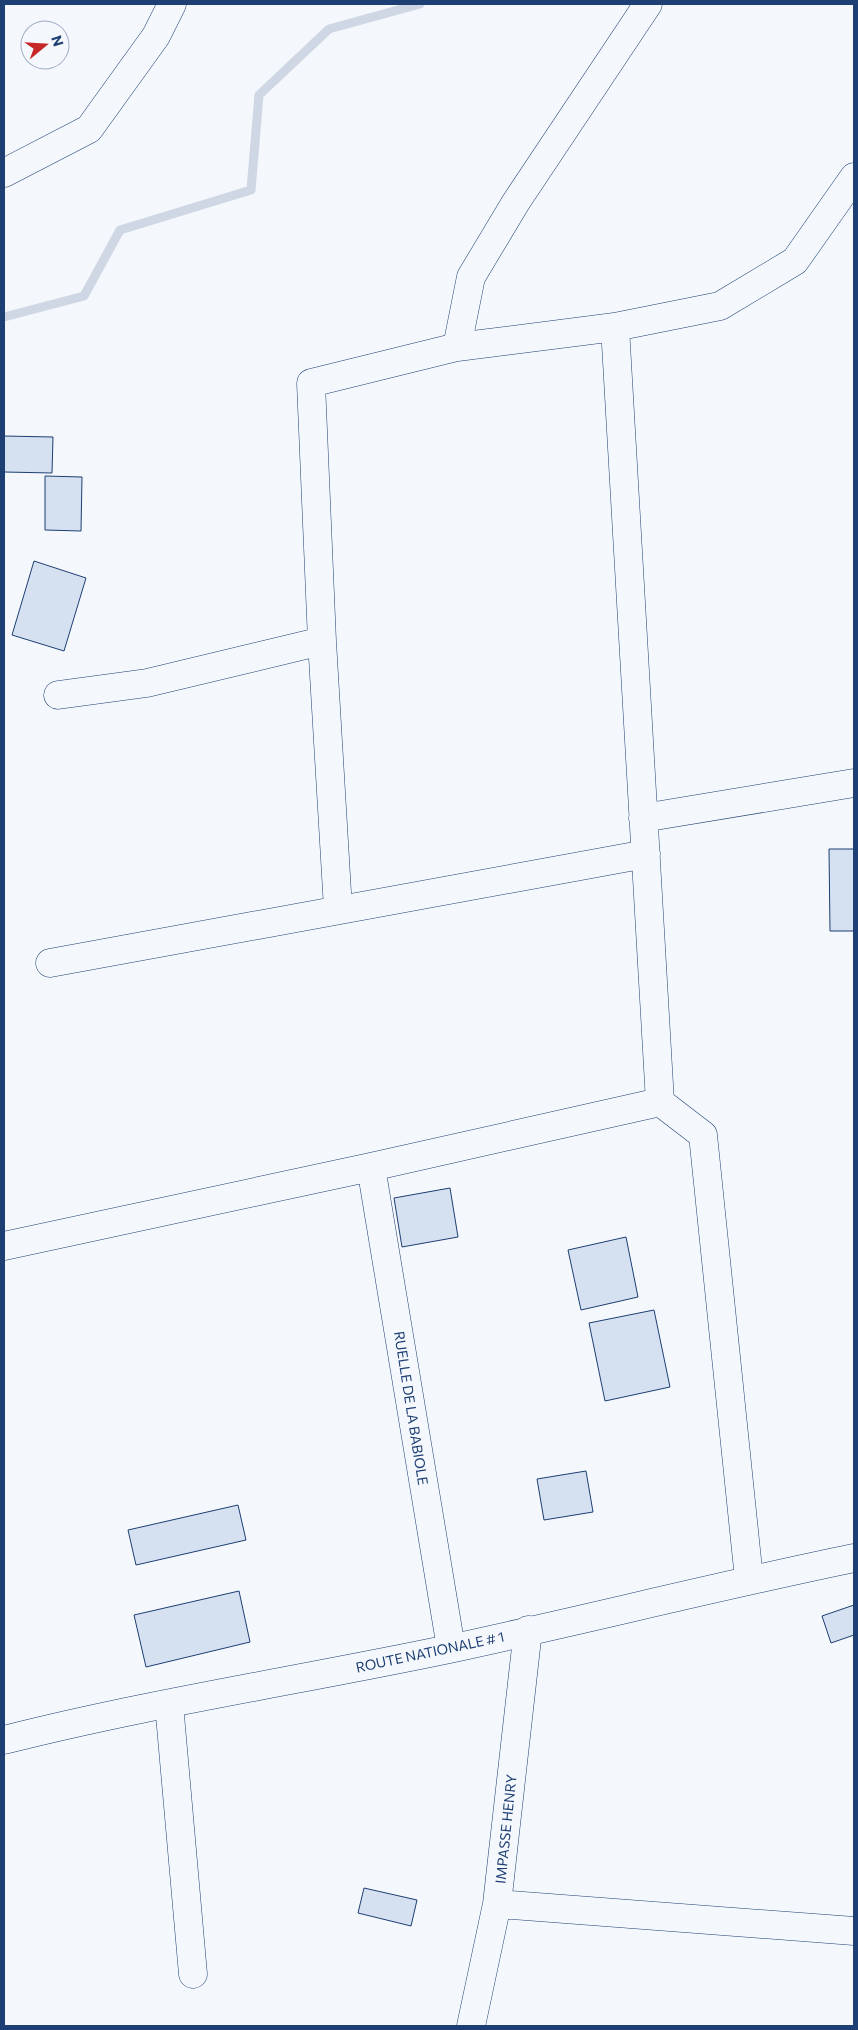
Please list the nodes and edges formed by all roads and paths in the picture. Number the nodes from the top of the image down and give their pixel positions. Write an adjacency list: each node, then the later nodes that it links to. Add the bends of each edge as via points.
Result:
1 (172, 4): 3 (street, via 156,36 89,128)
2 (648, 4): 6 (street, via 516,202 471,277)
3 (4, 173)
4 (854, 177): 5 (street, via 795,261 720,306)
5 (615, 328): 6 (street); 10 (street)
6 (457, 347): 7 (street, via 311,383)
7 (322, 641): 8 (street, via 148,683); 12 (street)
8 (58, 695)
9 (854, 783): 10 (street)
10 (643, 818): 11 (street)
11 (646, 854): 12 (street); 14 (street)
12 (338, 909): 13 (street)
13 (50, 963)
14 (660, 1102): 15 (street); 18 (street, via 703,1135)
15 (371, 1167): 16 (street); 20 (street, RUELLE DE LA BABIOLE)
16 (4, 1246)
17 (854, 1558): 18 (street, ROUTE NATIONALE # 1)
18 (749, 1580): 19 (street, ROUTE NATIONALE # 1)
19 (528, 1630): 20 (street, ROUTE NATIONALE # 1); 23 (street, IMPASSE HENRY)
20 (451, 1648): 21 (street, ROUTE NATIONALE # 1)
21 (169, 1704): 22 (street, ROUTE NATIONALE # 1, via 79,1721); 25 (street)
22 (4, 1740)
23 (497, 1904): 24 (street); 26 (street, IMPASSE HENRY)
24 (854, 1931)
25 (193, 1974)
26 (471, 2026)

